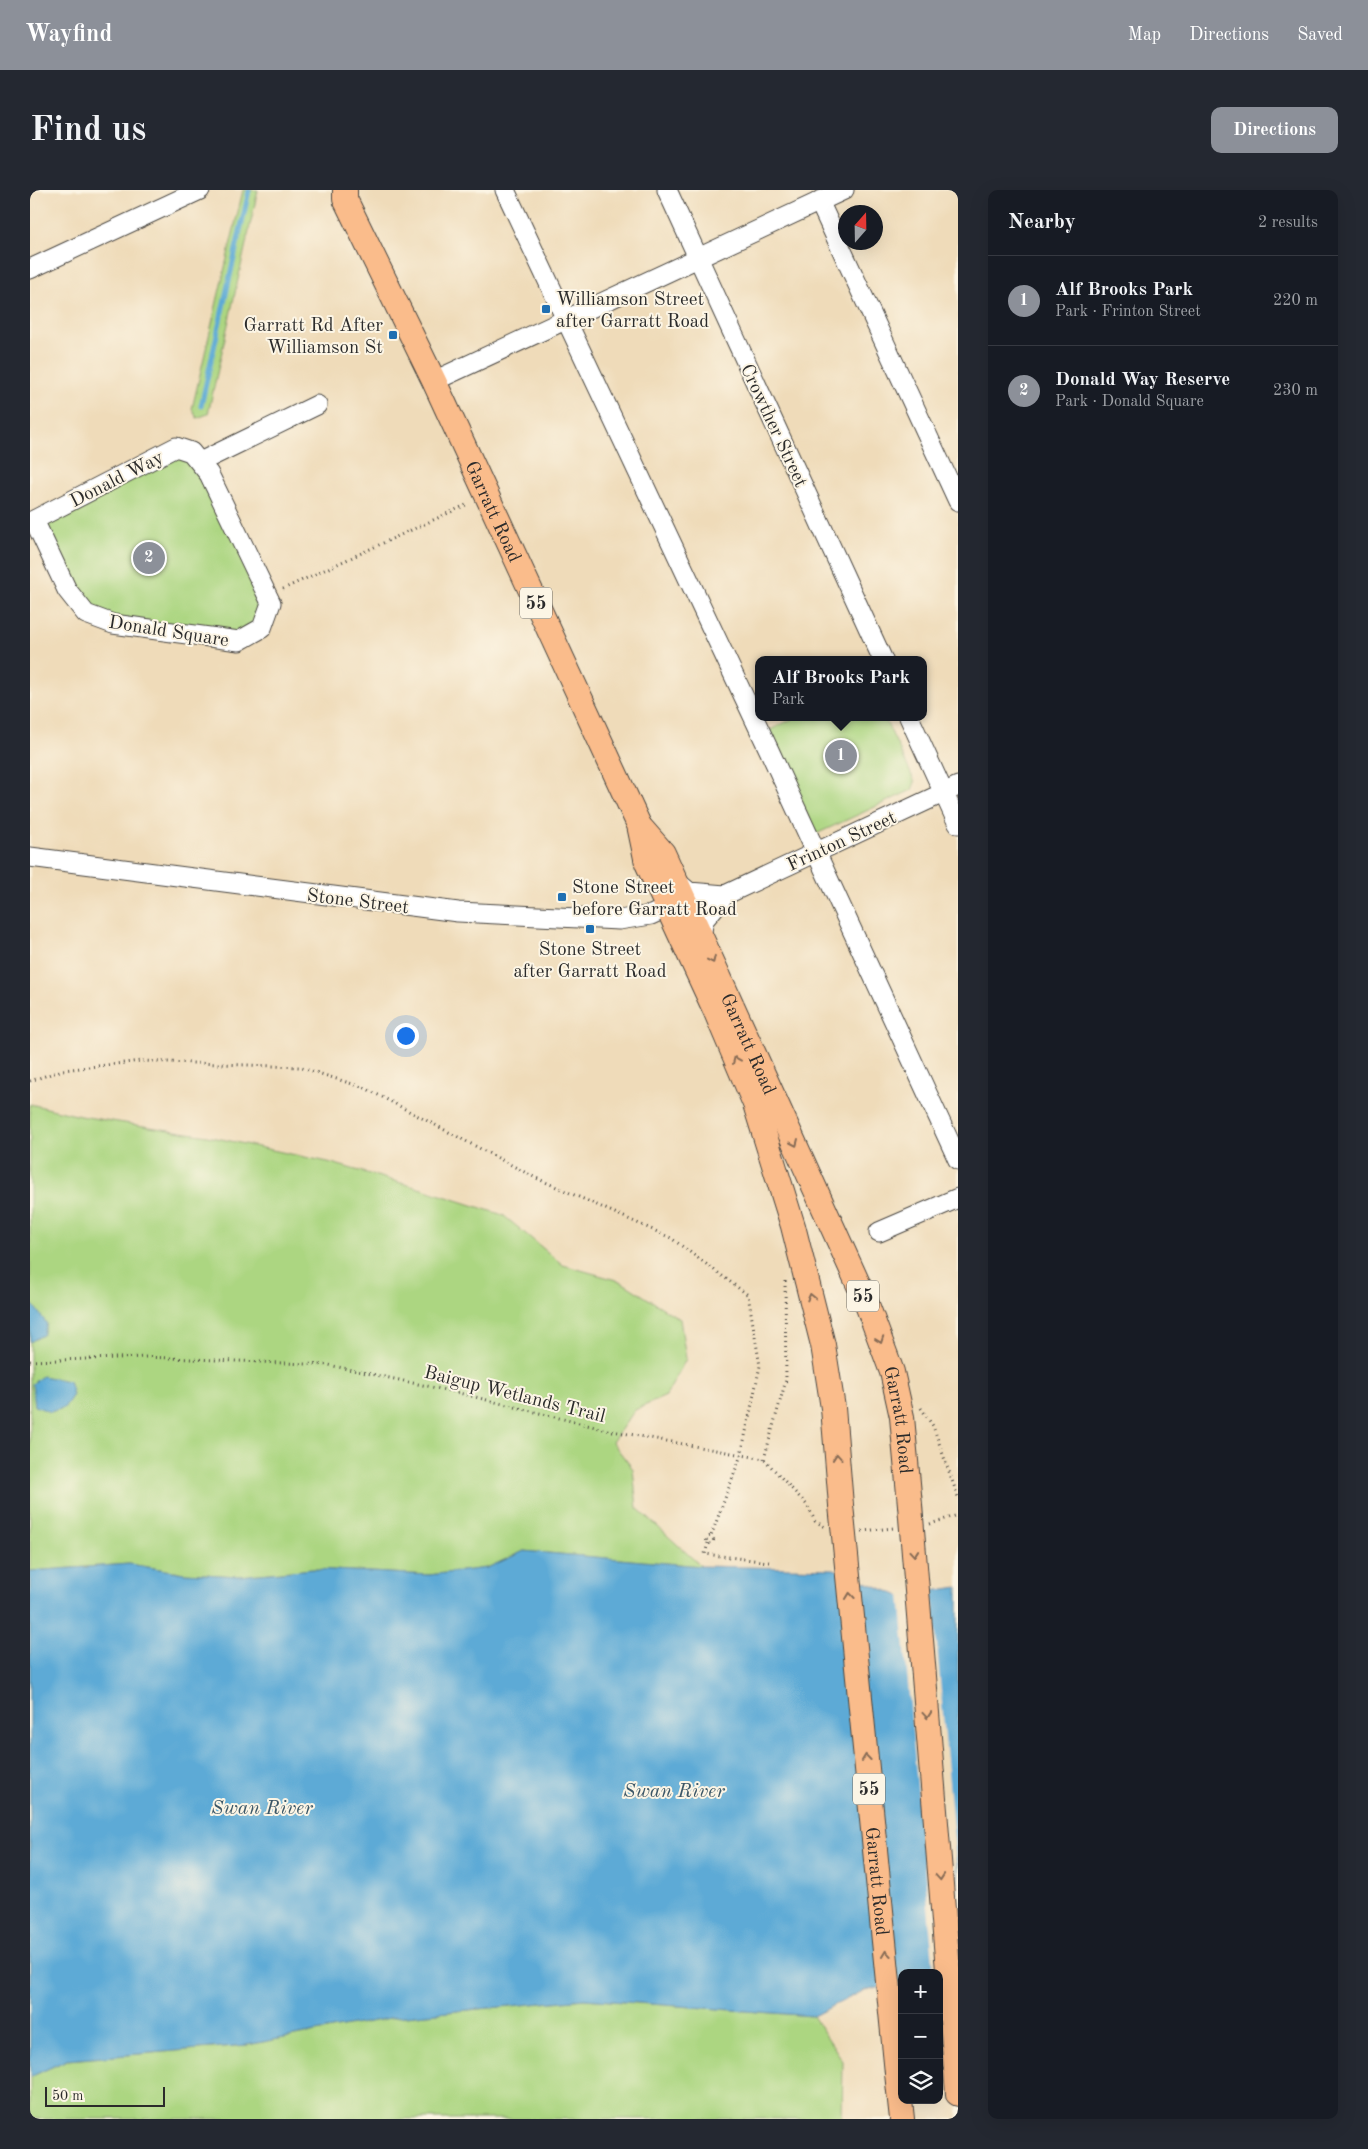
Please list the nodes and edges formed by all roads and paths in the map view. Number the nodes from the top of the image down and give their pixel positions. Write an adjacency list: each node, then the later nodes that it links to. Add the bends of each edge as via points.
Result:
1 (200, 190): 8 (street)
2 (505, 190): 9 (street)
3 (667, 190): 7 (street, Crowther Street)
4 (844, 190): 6 (street)
5 (341, 193): 10 (main road, Garratt Road / 55)
6 (819, 201): 7 (street); 13 (street)
7 (699, 257): 9 (street); 17 (street, Crowther Street)
8 (30, 269)
9 (567, 320): 10 (street); 18 (street)
10 (434, 381): 26 (main road, Garratt Road / 55, via 639,825 647,862)
11 (317, 405): 12 (street)
12 (200, 462): 15 (street, Donald Way, via 191,452 176,447); 16 (street, via 209,474)
13 (958, 501)
14 (468, 504): 16 (path)
15 (32, 521): 16 (street, Donald Square, via 67,590 86,614 112,624 239,641 262,628 271,604)
16 (268, 597)
17 (881, 656)
18 (755, 720)
19 (755, 721): 23 (street)
20 (911, 721): 21 (street)
21 (951, 789): 22 (street); 23 (street, Frinton Street)
22 (958, 824)
23 (815, 853): 25 (street, Frinton Street); 29 (street)
24 (30, 857): 26 (street, Stone Street, via 458,912 619,920 651,915)
25 (725, 895): 26 (street, Frinton Street, via 689,892); 27 (street, Frinton Street, via 704,920)
26 (675, 896): 27 (main road, Garratt Road / 55); 45 (main road, Garratt Road / 55, one-way to 26, bridge, via 833,1408 824,1354 793,1226 756,1104 715,1010)
27 (701, 936): 44 (main road, Garratt Road / 55, one-way to 44, bridge, via 865,1299 892,1372 902,1417)
28 (30, 1081): 35 (path, via 63,1070 141,1061 298,1066 365,1088 534,1177 671,1238 748,1295 760,1366)
29 (958, 1160)
30 (958, 1198): 31 (street)
31 (879, 1232)
32 (785, 1275): 36 (path, via 786,1380)
33 (30, 1361): 35 (path, Baigup Wetlands Trail, via 146,1356 329,1365 607,1430)
34 (920, 1406): 37 (path, via 933,1426)
35 (741, 1455): 36 (path, Baigup Wetlands Trail); 43 (path, via 711,1536 706,1538 705,1554)
36 (764, 1459): 41 (path, via 802,1499 815,1521)
37 (958, 1497)
38 (958, 1515): 39 (path)
39 (923, 1525)
40 (895, 1528): 42 (path)
41 (828, 1529)
42 (857, 1532)
43 (769, 1562)
44 (958, 2094)
45 (902, 2119)

